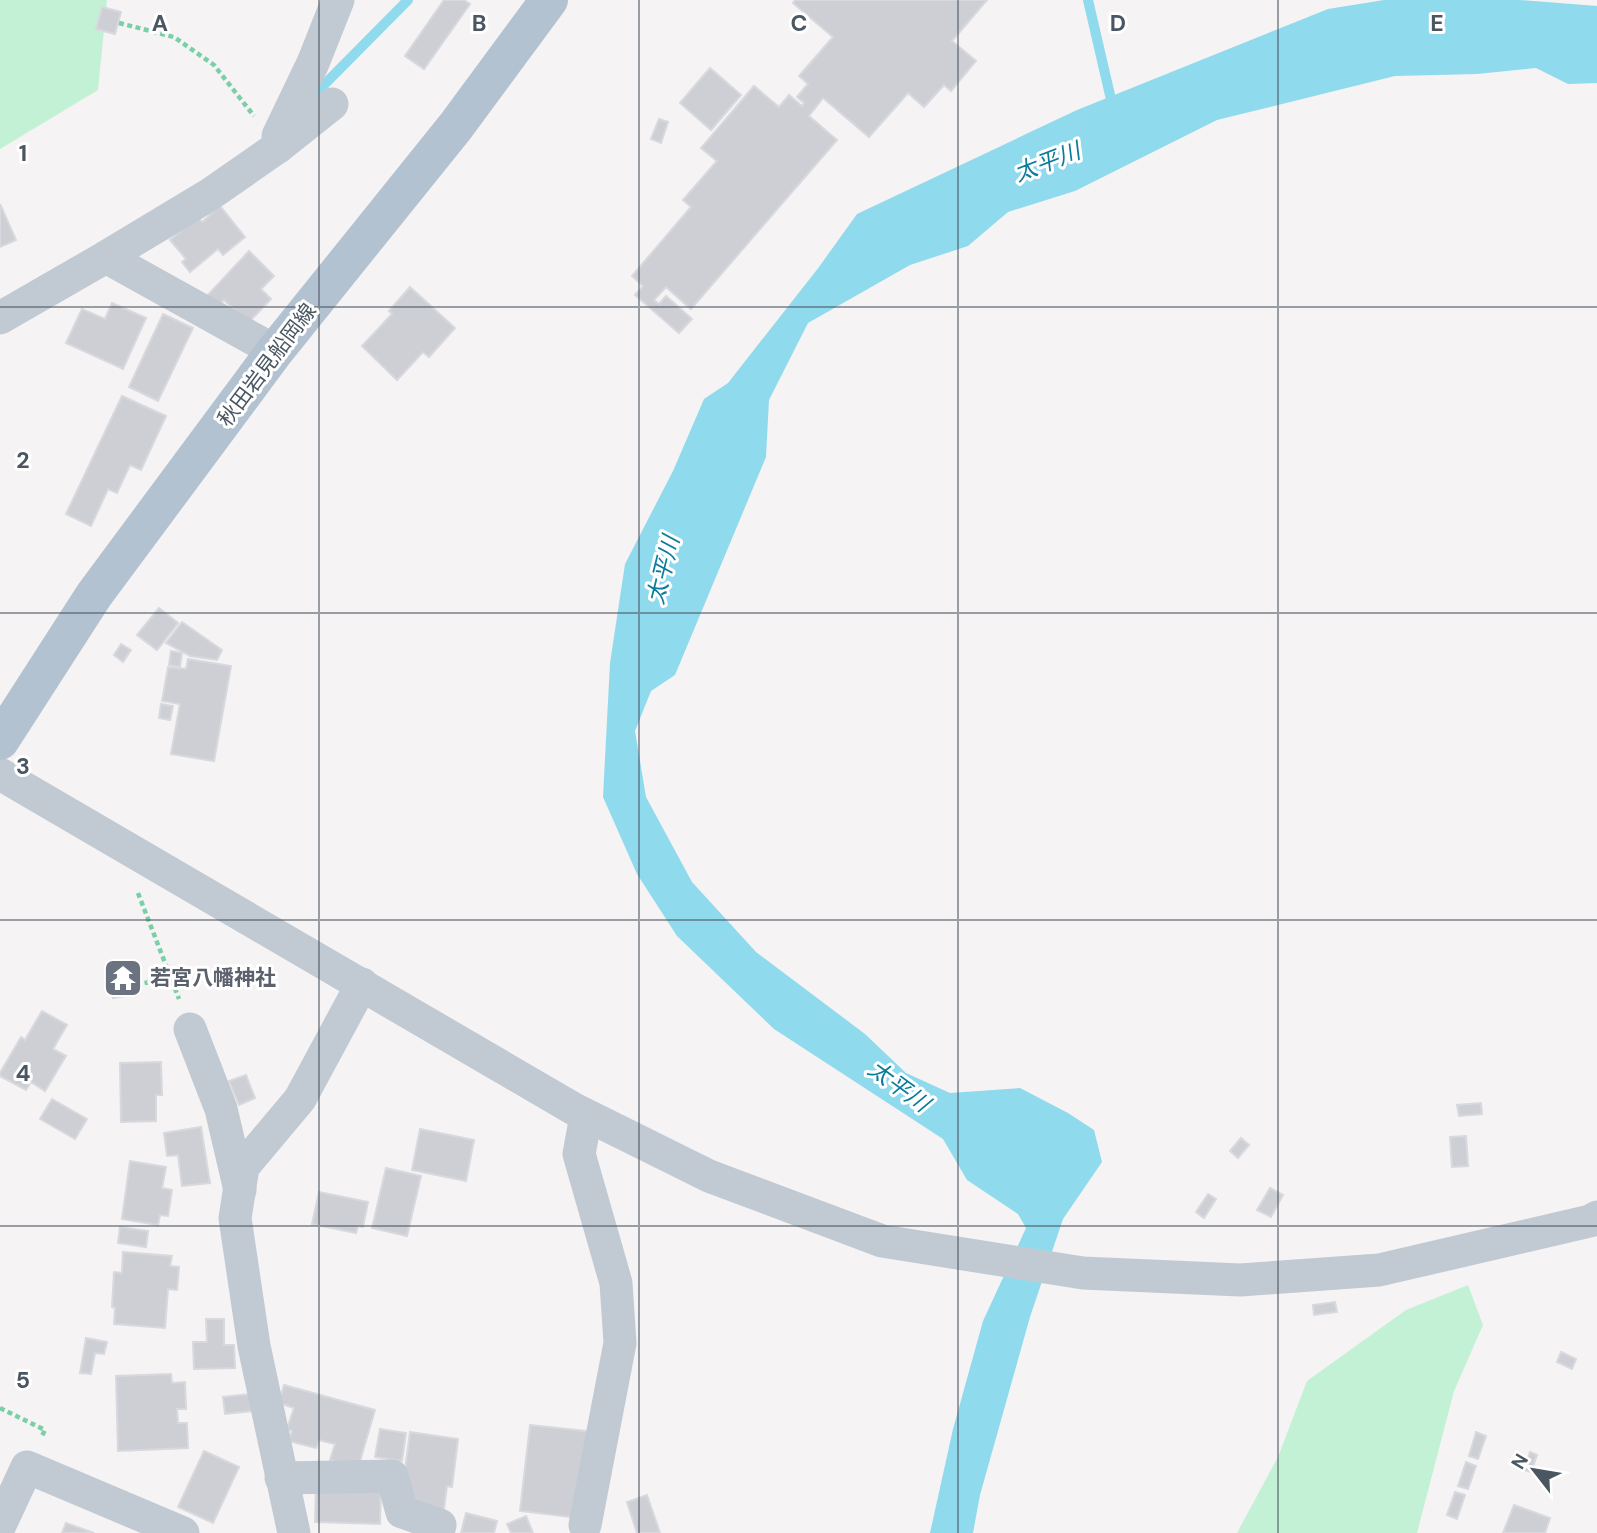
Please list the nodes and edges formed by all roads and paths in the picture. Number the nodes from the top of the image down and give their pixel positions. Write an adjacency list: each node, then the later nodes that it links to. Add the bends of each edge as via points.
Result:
1 (338, 0): 5 (street, via 278,136)
2 (549, 0): 8 (main road, 秋田岩見船岡線, via 456,126)
3 (119, 23): 5 (path, via 174,37 214,65)
4 (332, 104): 5 (street)
5 (278, 147): 6 (street)
6 (106, 257): 7 (street); 8 (street)
7 (0, 318)
8 (275, 351): 9 (main road, 秋田岩見船岡線, via 94,595)
9 (0, 741)
10 (0, 774): 13 (street)
11 (139, 894): 12 (path)
12 (171, 976): 14 (path); 15 (path)
13 (362, 984): 16 (street); 17 (street, via 300,1099 243,1167)
14 (128, 987)
15 (190, 1029): 17 (street, via 221,1109)
16 (586, 1115): 18 (street, via 709,1176 881,1241 1083,1273 1240,1280 1379,1270); 21 (street, via 579,1154 616,1283 620,1343)
17 (240, 1190): 19 (street, via 235,1218 254,1346)
18 (1595, 1224)
19 (281, 1478): 23 (street); 24 (street, via 392,1476 402,1512 440,1525)
20 (0, 1525): 22 (street, via 27,1467)
21 (585, 1525)
22 (183, 1533)
23 (294, 1533)
24 (438, 1533)

